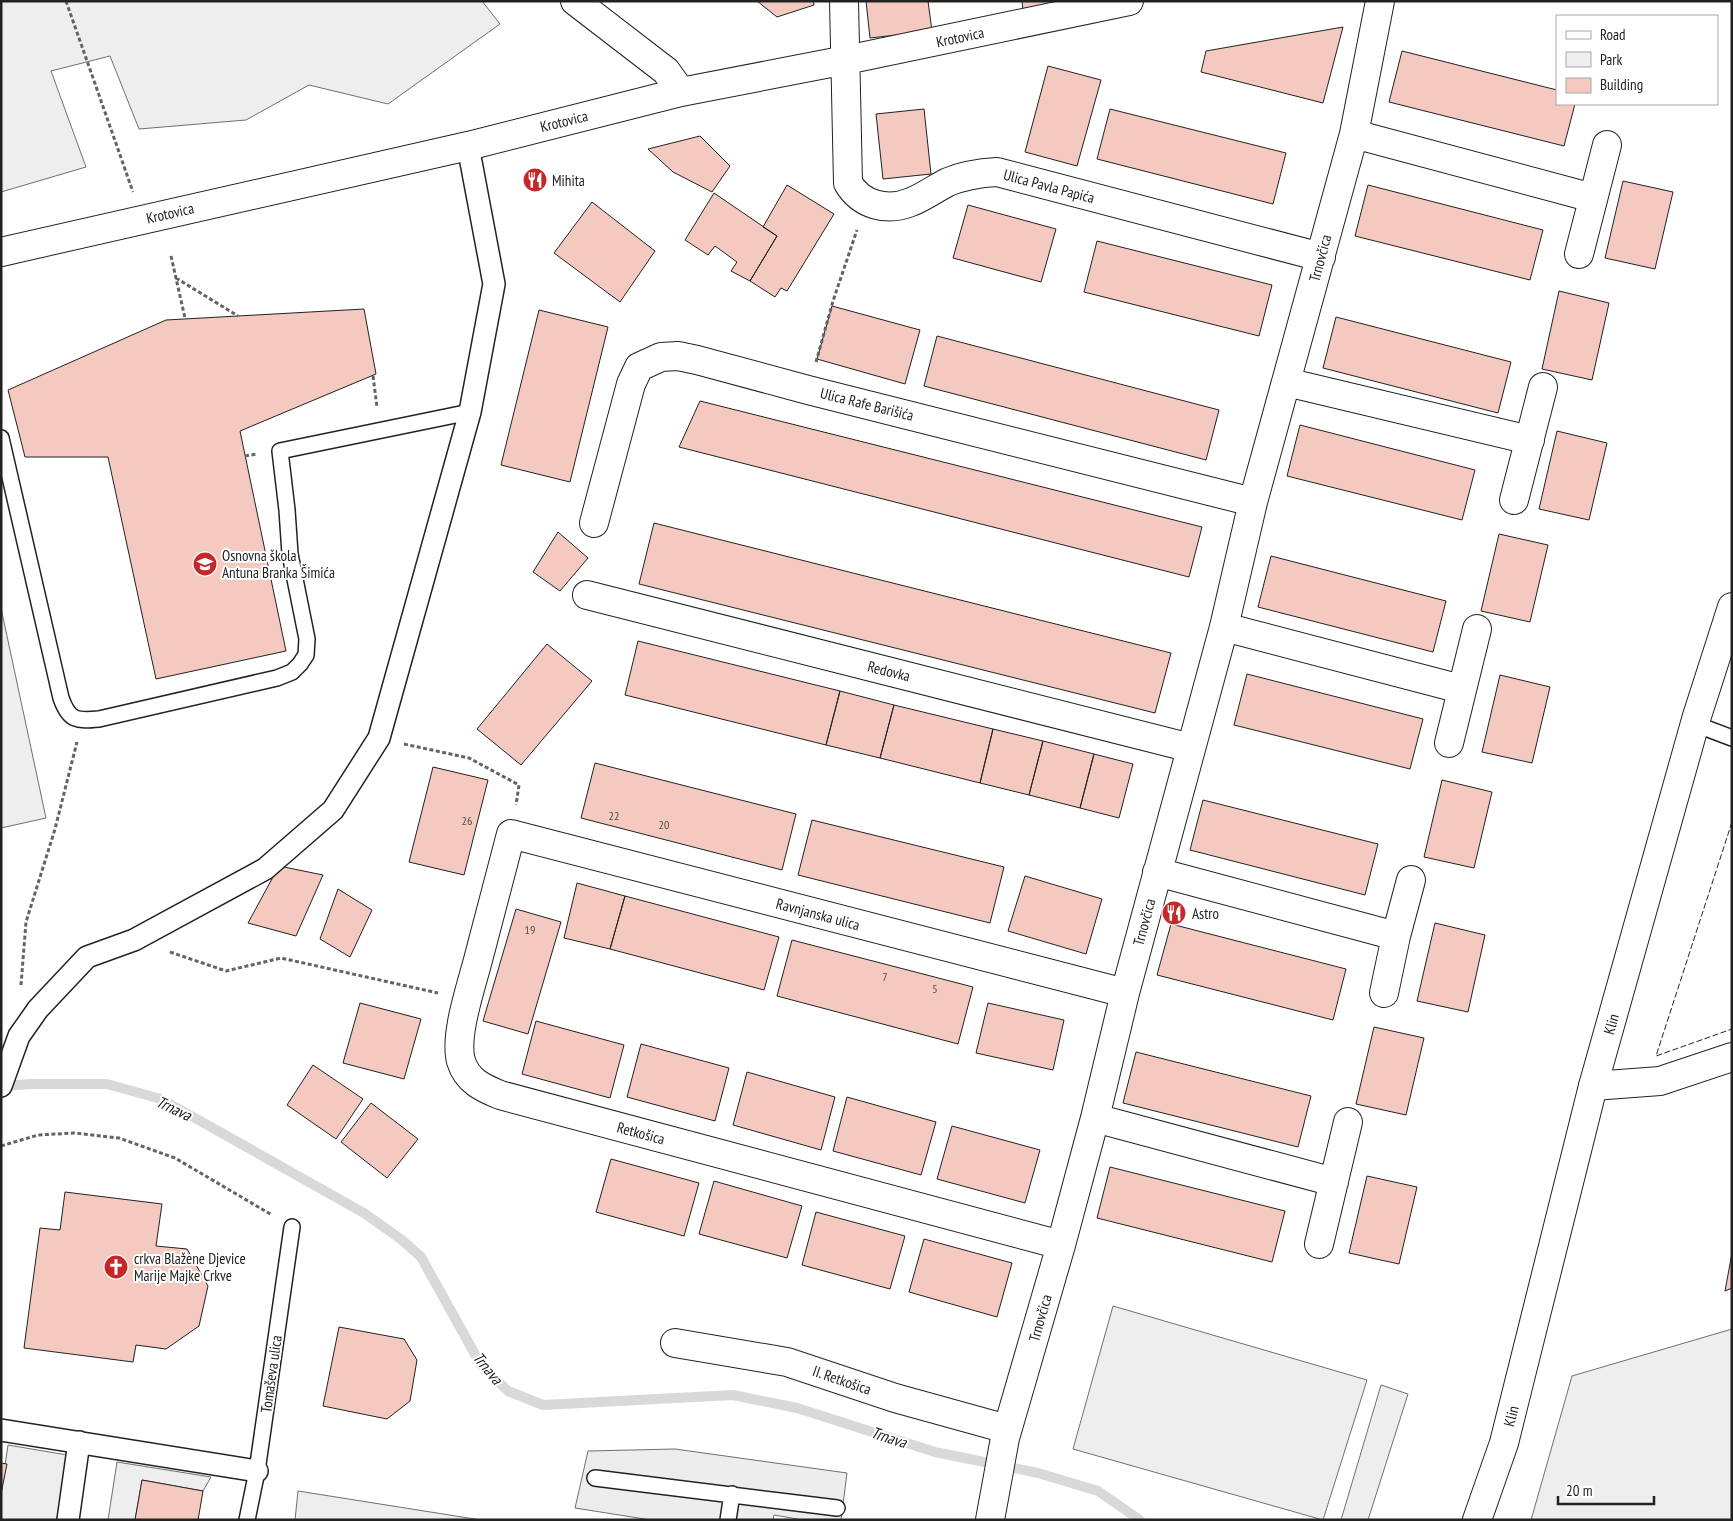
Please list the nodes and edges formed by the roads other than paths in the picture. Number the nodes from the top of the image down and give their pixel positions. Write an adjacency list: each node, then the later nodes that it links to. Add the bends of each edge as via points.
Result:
1 (575, 1): 6 (street, via 666,70)
2 (844, 1): 5 (street)
3 (1129, 1): 5 (street, Krotovica)
4 (1380, 1): 7 (street, Trnovčica)
5 (846, 60): 6 (street, Krotovica); 13 (street, Ulica Pavla Papića, via 848,183 864,200 895,206 911,202 948,182 976,173 997,172)
6 (681, 92): 9 (street, Krotovica)
7 (1354, 134): 10 (street); 13 (street, Trnovčica)
8 (1607, 145): 10 (street)
9 (468, 146): 11 (street, Krotovica); 16 (street, via 494,284)
10 (1593, 198): 12 (street)
11 (1, 252)
12 (1579, 254)
13 (1320, 257): 14 (street, Trnovčica)
14 (1286, 382): 18 (street); 20 (street, Trnovčica)
15 (1543, 388): 18 (street)
16 (470, 412): 17 (lane, via 280,451 290,554 308,640 306,655 292,672 277,678 99,719 80,720 70,716 61,698); 38 (street, via 379,738 333,810 265,869 134,940 86,957 38,1009 19,1036)
17 (1, 438)
18 (1530, 440): 19 (street)
19 (1514, 500)
20 (1253, 502): 21 (street, Ulica Rafe Barišića, via 678,356 661,357 639,367 631,384); 24 (street, Trnovčica)
21 (594, 523)
22 (587, 595): 30 (street, Redovka)
23 (1732, 608): 27 (street, Klin)
24 (1224, 627): 26 (street); 30 (street, Trnovčica)
25 (1476, 629): 26 (street)
26 (1461, 689): 29 (street)
27 (1695, 724): 28 (lane); 39 (street, Klin)
28 (1732, 738)
29 (1449, 743)
30 (1191, 748): 32 (street, Trnovčica)
31 (511, 834): 35 (street, Ravnjanska ulica); 45 (street, Retkošica, via 458,1045 466,1074 478,1085 500,1095)
32 (1157, 872): 34 (street); 35 (street, Trnovčica)
33 (1411, 880): 34 (street)
34 (1396, 936): 36 (street)
35 (1125, 993): 40 (street, Trnovčica)
36 (1384, 993)
37 (1732, 1057): 39 (street, via 1660,1081)
38 (1, 1086)
39 (1593, 1086): 50 (street, Klin)
40 (1095, 1118): 42 (street); 45 (street, Trnovčica)
41 (1348, 1122): 42 (street)
42 (1334, 1182): 44 (street)
43 (292, 1227): 51 (lane, Tomaševa ulica)
44 (1319, 1244)
45 (1061, 1245): 48 (street, Trnovčica)
46 (675, 1343): 48 (street, II. Retkošica, via 787,1362)
47 (1, 1430): 49 (street)
48 (1006, 1434): 55 (street, Trnovčica)
49 (79, 1442): 51 (street); 56 (street)
50 (1504, 1444): 59 (street, Klin); 60 (street, Klin)
51 (257, 1471): 57 (lane, Tomaševa ulica)
52 (595, 1478): 53 (lane)
53 (732, 1494): 54 (lane); 58 (lane)
54 (837, 1508)
55 (992, 1508)
56 (68, 1520)
57 (247, 1520)
58 (728, 1520)
59 (1477, 1520)
60 (1493, 1520)

